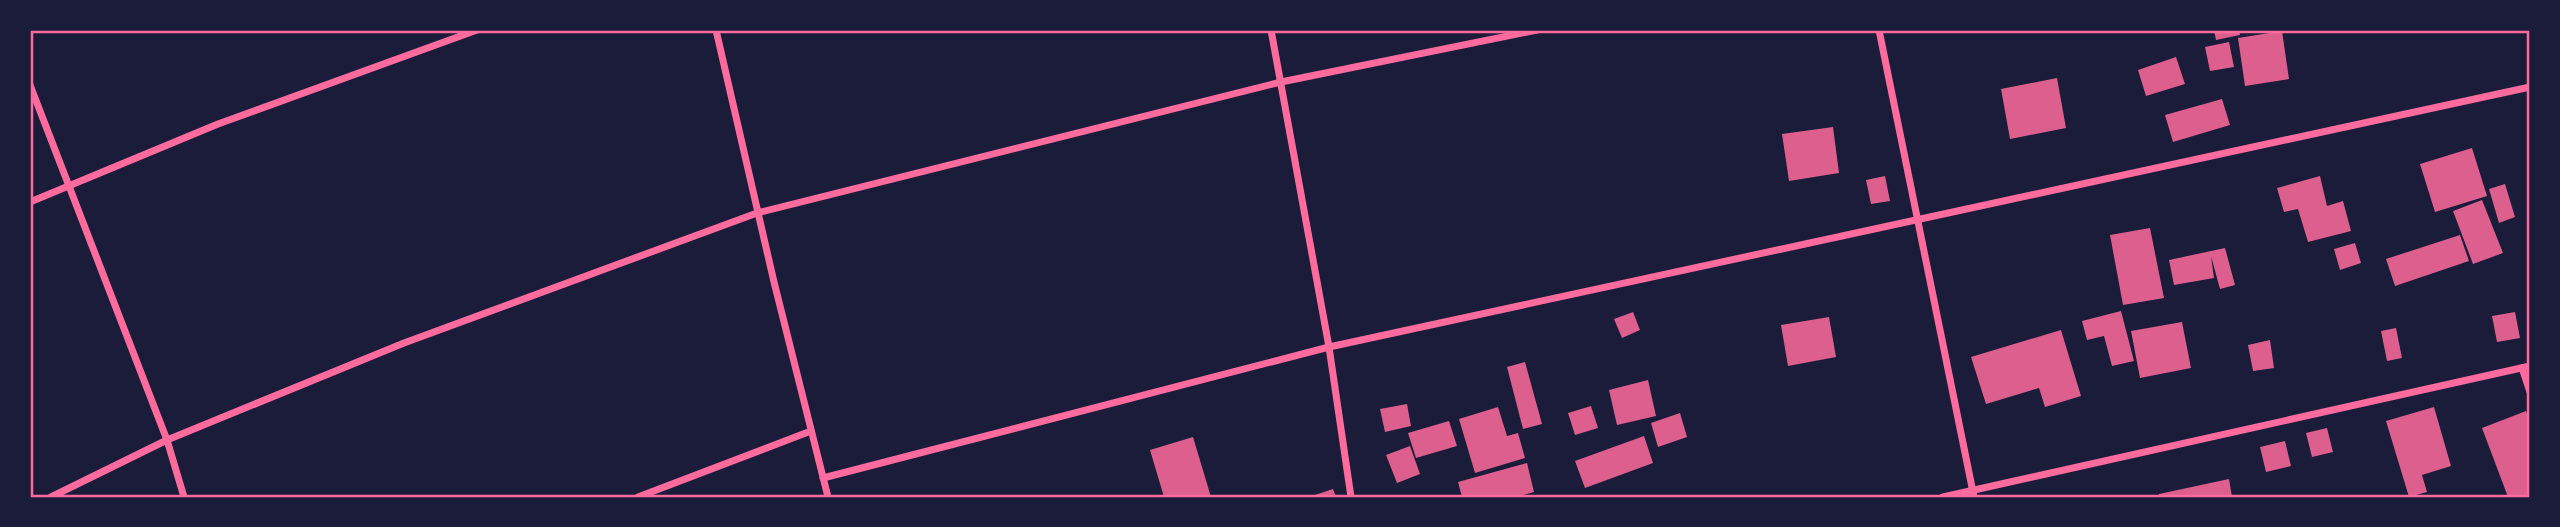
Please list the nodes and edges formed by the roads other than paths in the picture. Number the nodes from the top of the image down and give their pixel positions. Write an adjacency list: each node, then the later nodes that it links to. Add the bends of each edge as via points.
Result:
1 (477, 30): 9 (street, via 218,124)
2 (716, 30): 11 (street)
3 (1271, 30): 6 (street)
4 (1537, 30): 6 (street)
5 (1879, 30): 12 (street)
6 (1281, 82): 11 (street); 13 (street)
7 (30, 85): 9 (street)
8 (2530, 87): 12 (street)
9 (67, 187): 10 (street); 17 (street)
10 (30, 202)
11 (757, 213): 16 (street); 17 (street, via 404,343)
12 (1918, 220): 13 (street); 19 (street)
13 (1329, 347): 18 (street); 24 (street)
14 (2526, 367): 15 (street); 19 (street)
15 (2530, 392)
16 (811, 431): 18 (street); 22 (street)
17 (167, 440): 20 (street); 21 (street)
18 (823, 478): 23 (street)
19 (1974, 494): 25 (street)
20 (51, 497)
21 (184, 497)
22 (638, 497)
23 (828, 497)
24 (1351, 497)
25 (1943, 497)

